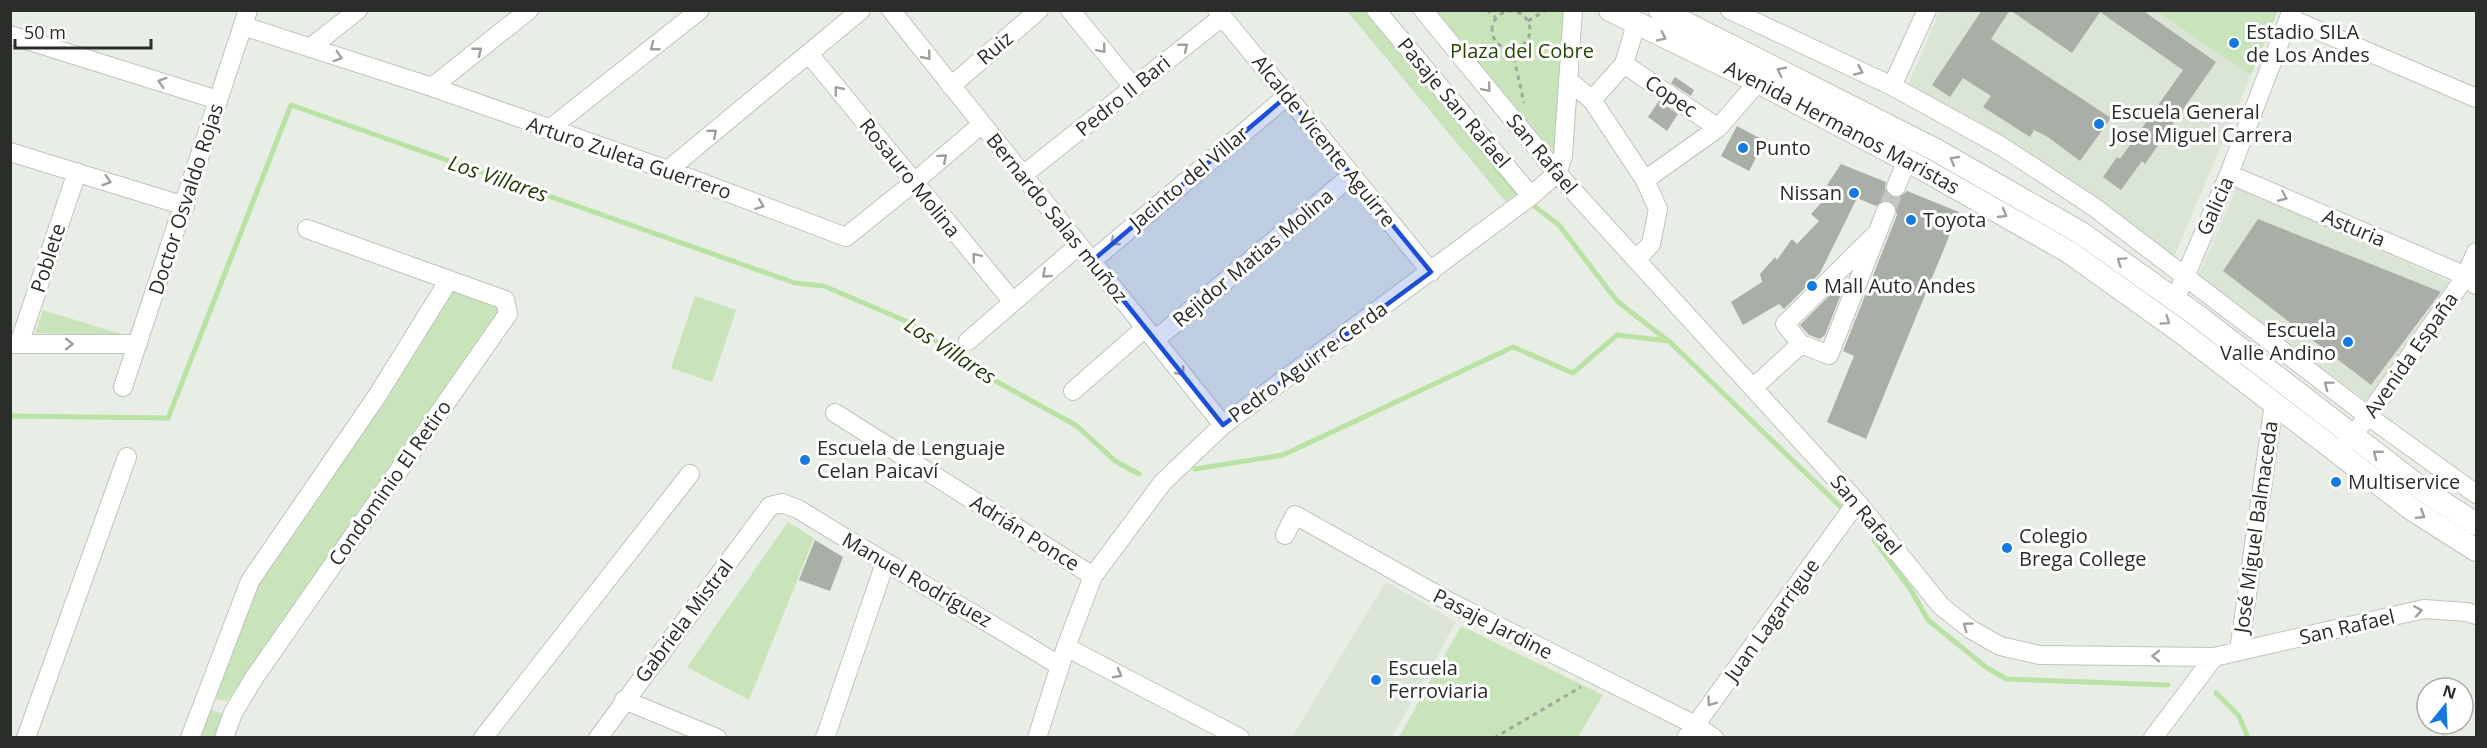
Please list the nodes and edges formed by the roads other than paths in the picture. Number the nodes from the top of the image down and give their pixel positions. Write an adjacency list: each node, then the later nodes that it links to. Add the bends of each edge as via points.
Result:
1 (358, 10): 20 (street)
2 (529, 10): 27 (street, one-way to 2)
3 (700, 10): 35 (street, one-way to 35)
4 (861, 10): 21 (street)
5 (891, 10): 25 (street, Bernardo Salas muñoz, one-way to 25)
6 (1040, 10): 25 (street, Ruiz)
7 (1070, 10): 28 (street, one-way to 28)
8 (1376, 10): 47 (street, Pasaje San Rafael)
9 (1423, 10): 40 (street, San Rafael, one-way to 40)
10 (1573, 10): 23 (street)
11 (1610, 10): 18 (main road, Avenida Hermanos Maristas)
12 (1660, 10): 60 (main road, Avenida Hermanos Maristas, one-way to 12, via 2080,233 1934,149)
13 (1730, 10): 26 (street, one-way to 26)
14 (1927, 10): 26 (street)
15 (1219, 14): 28 (street, Pedro II Bari, one-way to 15); 29 (street, Alcalde Vicente Aguirre)
16 (2290, 14): 30 (street); 41 (street, Galicia)
17 (245, 18): 20 (street, Arturo Zuleta Guerrero); 31 (street, Doctor Osvaldo Rojas)
18 (1636, 24): 22 (street, Copec); 24 (main road, Avenida Hermanos Maristas, one-way to 24)
19 (10, 35): 31 (street, one-way to 19)
20 (310, 48): 27 (street, Arturo Zuleta Guerrero, one-way to 27)
21 (808, 54): 38 (street, one-way to 21); 45 (street, Rosauro Molina, one-way to 21)
22 (1624, 63): 32 (street, Copec); 34 (street, Copec)
23 (1568, 80): 32 (street); 40 (street, via 1563,156)
24 (1758, 82): 34 (street, Copec); 37 (main road, Avenida Hermanos Maristas)
25 (951, 86): 33 (street, Bernardo Salas muñoz)
26 (1892, 86): 57 (street, via 2001,146 2094,207)
27 (432, 87): 35 (street, Arturo Zuleta Guerrero)
28 (1134, 88): 42 (street, Pedro II Bari)
29 (1287, 96): 43 (street, Alcalde Vicente Aguirre); 55 (street, Jacinto del Villar, one-way to 55)
30 (2476, 98)
31 (218, 100): 48 (street, Doctor Osvaldo Rojas)
32 (1592, 100): 44 (street)
33 (982, 124): 42 (street, Bernardo Salas muñoz); 45 (street, Arturo Zuleta Guerrero, one-way to 33)
34 (1718, 128): 44 (street, Copec)
35 (548, 130): 38 (street, Arturo Zuleta Guerrero)
36 (10, 152): 39 (street)
37 (1907, 160): 46 (street); 70 (main road, Avenida Hermanos Maristas, one-way to 70, via 2068,252)
38 (668, 170): 45 (street, Arturo Zuleta Guerrero, one-way to 45, via 846,237)
39 (76, 172): 48 (street, one-way to 48); 64 (street, Poblete)
40 (1557, 173): 47 (street, Pedro Aguirre Cerda); 54 (street, San Rafael)
41 (2229, 174): 57 (street, Galicia); 59 (street, Asturia, one-way to 59)
42 (1023, 176): 52 (street, Bernardo Salas muñoz)
43 (1352, 176): 56 (street, Alcalde Vicente Aguirre); 62 (street, Rejidor Matias Molina)
44 (1645, 180): 54 (street, via 1658,209 1651,244)
45 (913, 183): 61 (street, Rosauro Molina, one-way to 45)
46 (1896, 187)
47 (1532, 196): 56 (street, Pedro Aguirre Cerda)
48 (185, 206): 65 (street, Doctor Osvaldo Rojas)
49 (1886, 211): 51 (street)
50 (307, 230): 58 (street, Condominio El Retiro)
51 (1878, 232): 66 (street, via 1785,324); 66 (street, via 1829,355)
52 (1079, 245): 55 (street, Bernardo Salas muñoz); 61 (street, one-way to 61)
53 (2476, 252): 59 (street, Avenida España)
54 (1636, 260): 68 (street, San Rafael)
55 (1092, 261): 62 (street, Bernardo Salas muñoz)
56 (1431, 272): 73 (street, Pedro Aguirre Cerda)
57 (2184, 276): 60 (street, Galicia); 72 (street, one-way to 57)
58 (449, 280): 91 (street, via 377,396 249,581); 92 (street, Condominio El Retiro, via 505,300 507,314)
59 (2471, 280): 72 (street, Avenida España)
60 (2175, 300): 74 (main road, Avenida Hermanos Maristas)
61 (1013, 302): 63 (street)
62 (1150, 334): 69 (street, Rejidor Matias Molina); 73 (street, Bernardo Salas muñoz, one-way to 73)
63 (968, 341)
64 (15, 344): 65 (street, one-way to 65)
65 (138, 344): 67 (street, Doctor Osvaldo Rojas)
66 (1801, 344): 68 (street)
67 (123, 387)
68 (1754, 387): 78 (street, San Rafael)
69 (1073, 391)
70 (2274, 403): 74 (main road, Avenida Hermanos Maristas); 87 (street, José Miguel Balmaceda)
71 (835, 413): 84 (street, Adrián Ponce)
72 (2368, 416): 74 (street, Avenida España); 77 (street)
73 (1223, 425): 84 (street, Pedro Aguirre Cerda, via 1163,482)
74 (2346, 444): 80 (main road, Avenida Hermanos Maristas, one-way to 74); 82 (main road, Avenida Hermanos Maristas, one-way to 82, via 2413,510)
75 (127, 456): 94 (street)
76 (690, 474): 97 (street)
77 (2476, 494)
78 (1857, 502): 88 (street, San Rafael, one-way to 78, via 2040,655 2000,646 1941,606); 93 (street, Juan Lagarrigue, one-way to 93)
79 (770, 506): 83 (street, Manuel Rodríguez, via 782,503 798,509); 90 (street, Gabriela Mistral)
80 (2476, 524)
81 (1285, 535): 93 (street, Pasaje Jardine, via 1295,515 1450,602 1598,677)
82 (2476, 550)
83 (885, 563): 89 (street, Manuel Rodríguez, via 955,600); 100 (street)
84 (1093, 576): 86 (street, Pedro Aguirre Cerda)
85 (2476, 615): 87 (street, San Rafael, one-way to 85, via 2424,609)
86 (1066, 647): 89 (street, Pedro Aguirre Cerda); 102 (street, one-way to 102)
87 (2238, 651): 88 (street, San Rafael)
88 (2214, 657): 104 (street)
89 (1060, 666): 101 (street, Pedro Aguirre Cerda)
90 (624, 700): 98 (street, Gabriela Mistral); 99 (street)
91 (203, 703): 92 (street); 95 (street)
92 (233, 713): 96 (street, Condominio El Retiro)
93 (1690, 731): 103 (street, Pasaje Jardine)
94 (26, 738)
95 (190, 738)
96 (224, 738)
97 (483, 738)
98 (598, 738)
99 (717, 738)
100 (825, 738)
101 (1037, 738)
102 (1240, 738)
103 (1714, 738)
104 (2153, 738)

